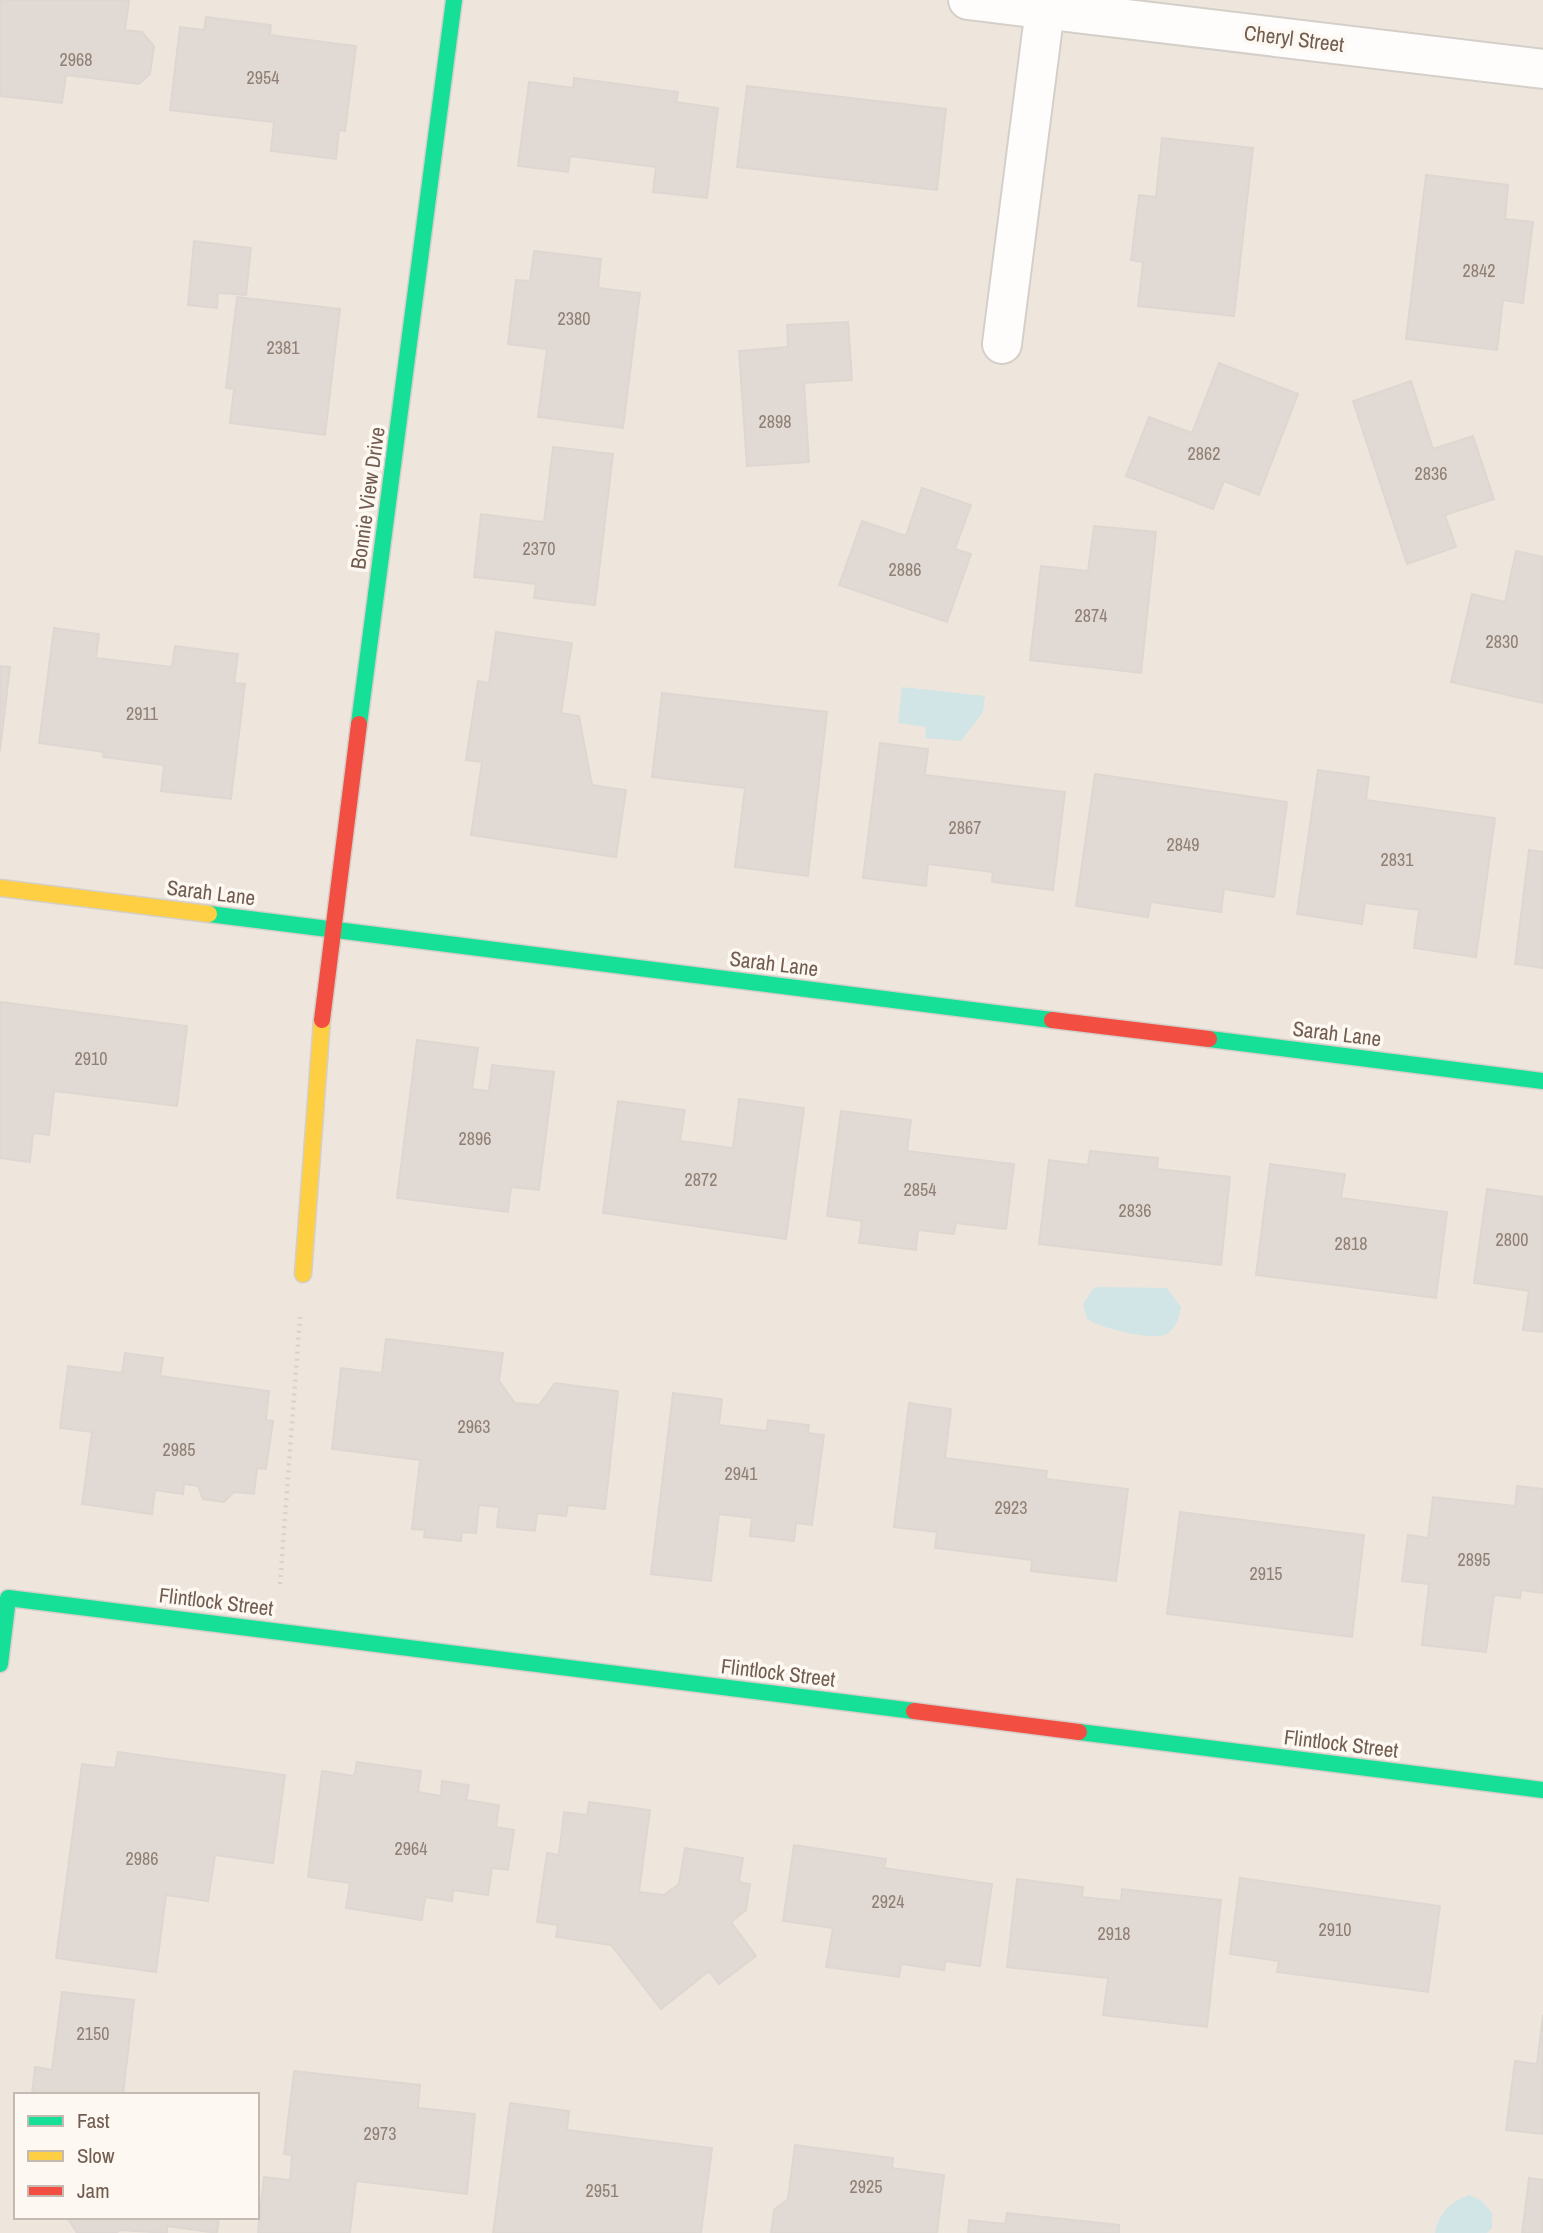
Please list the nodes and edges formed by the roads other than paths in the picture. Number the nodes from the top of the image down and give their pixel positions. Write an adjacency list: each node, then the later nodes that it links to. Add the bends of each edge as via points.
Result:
1 (454, 0): 7 (street, Bonnie View Drive)
2 (968, 0): 3 (street, Cheryl Street)
3 (1045, 9): 4 (street, Cheryl Street); 5 (street)
4 (1543, 69)
5 (1002, 344)
6 (0, 888): 7 (street, Sarah Lane)
7 (332, 930): 8 (street, Sarah Lane); 9 (street, Bonnie View Drive)
8 (1543, 1081)
9 (303, 1274)
10 (0, 1664): 11 (street, Flintlock Street, via 8,1598)
11 (1543, 1790)

